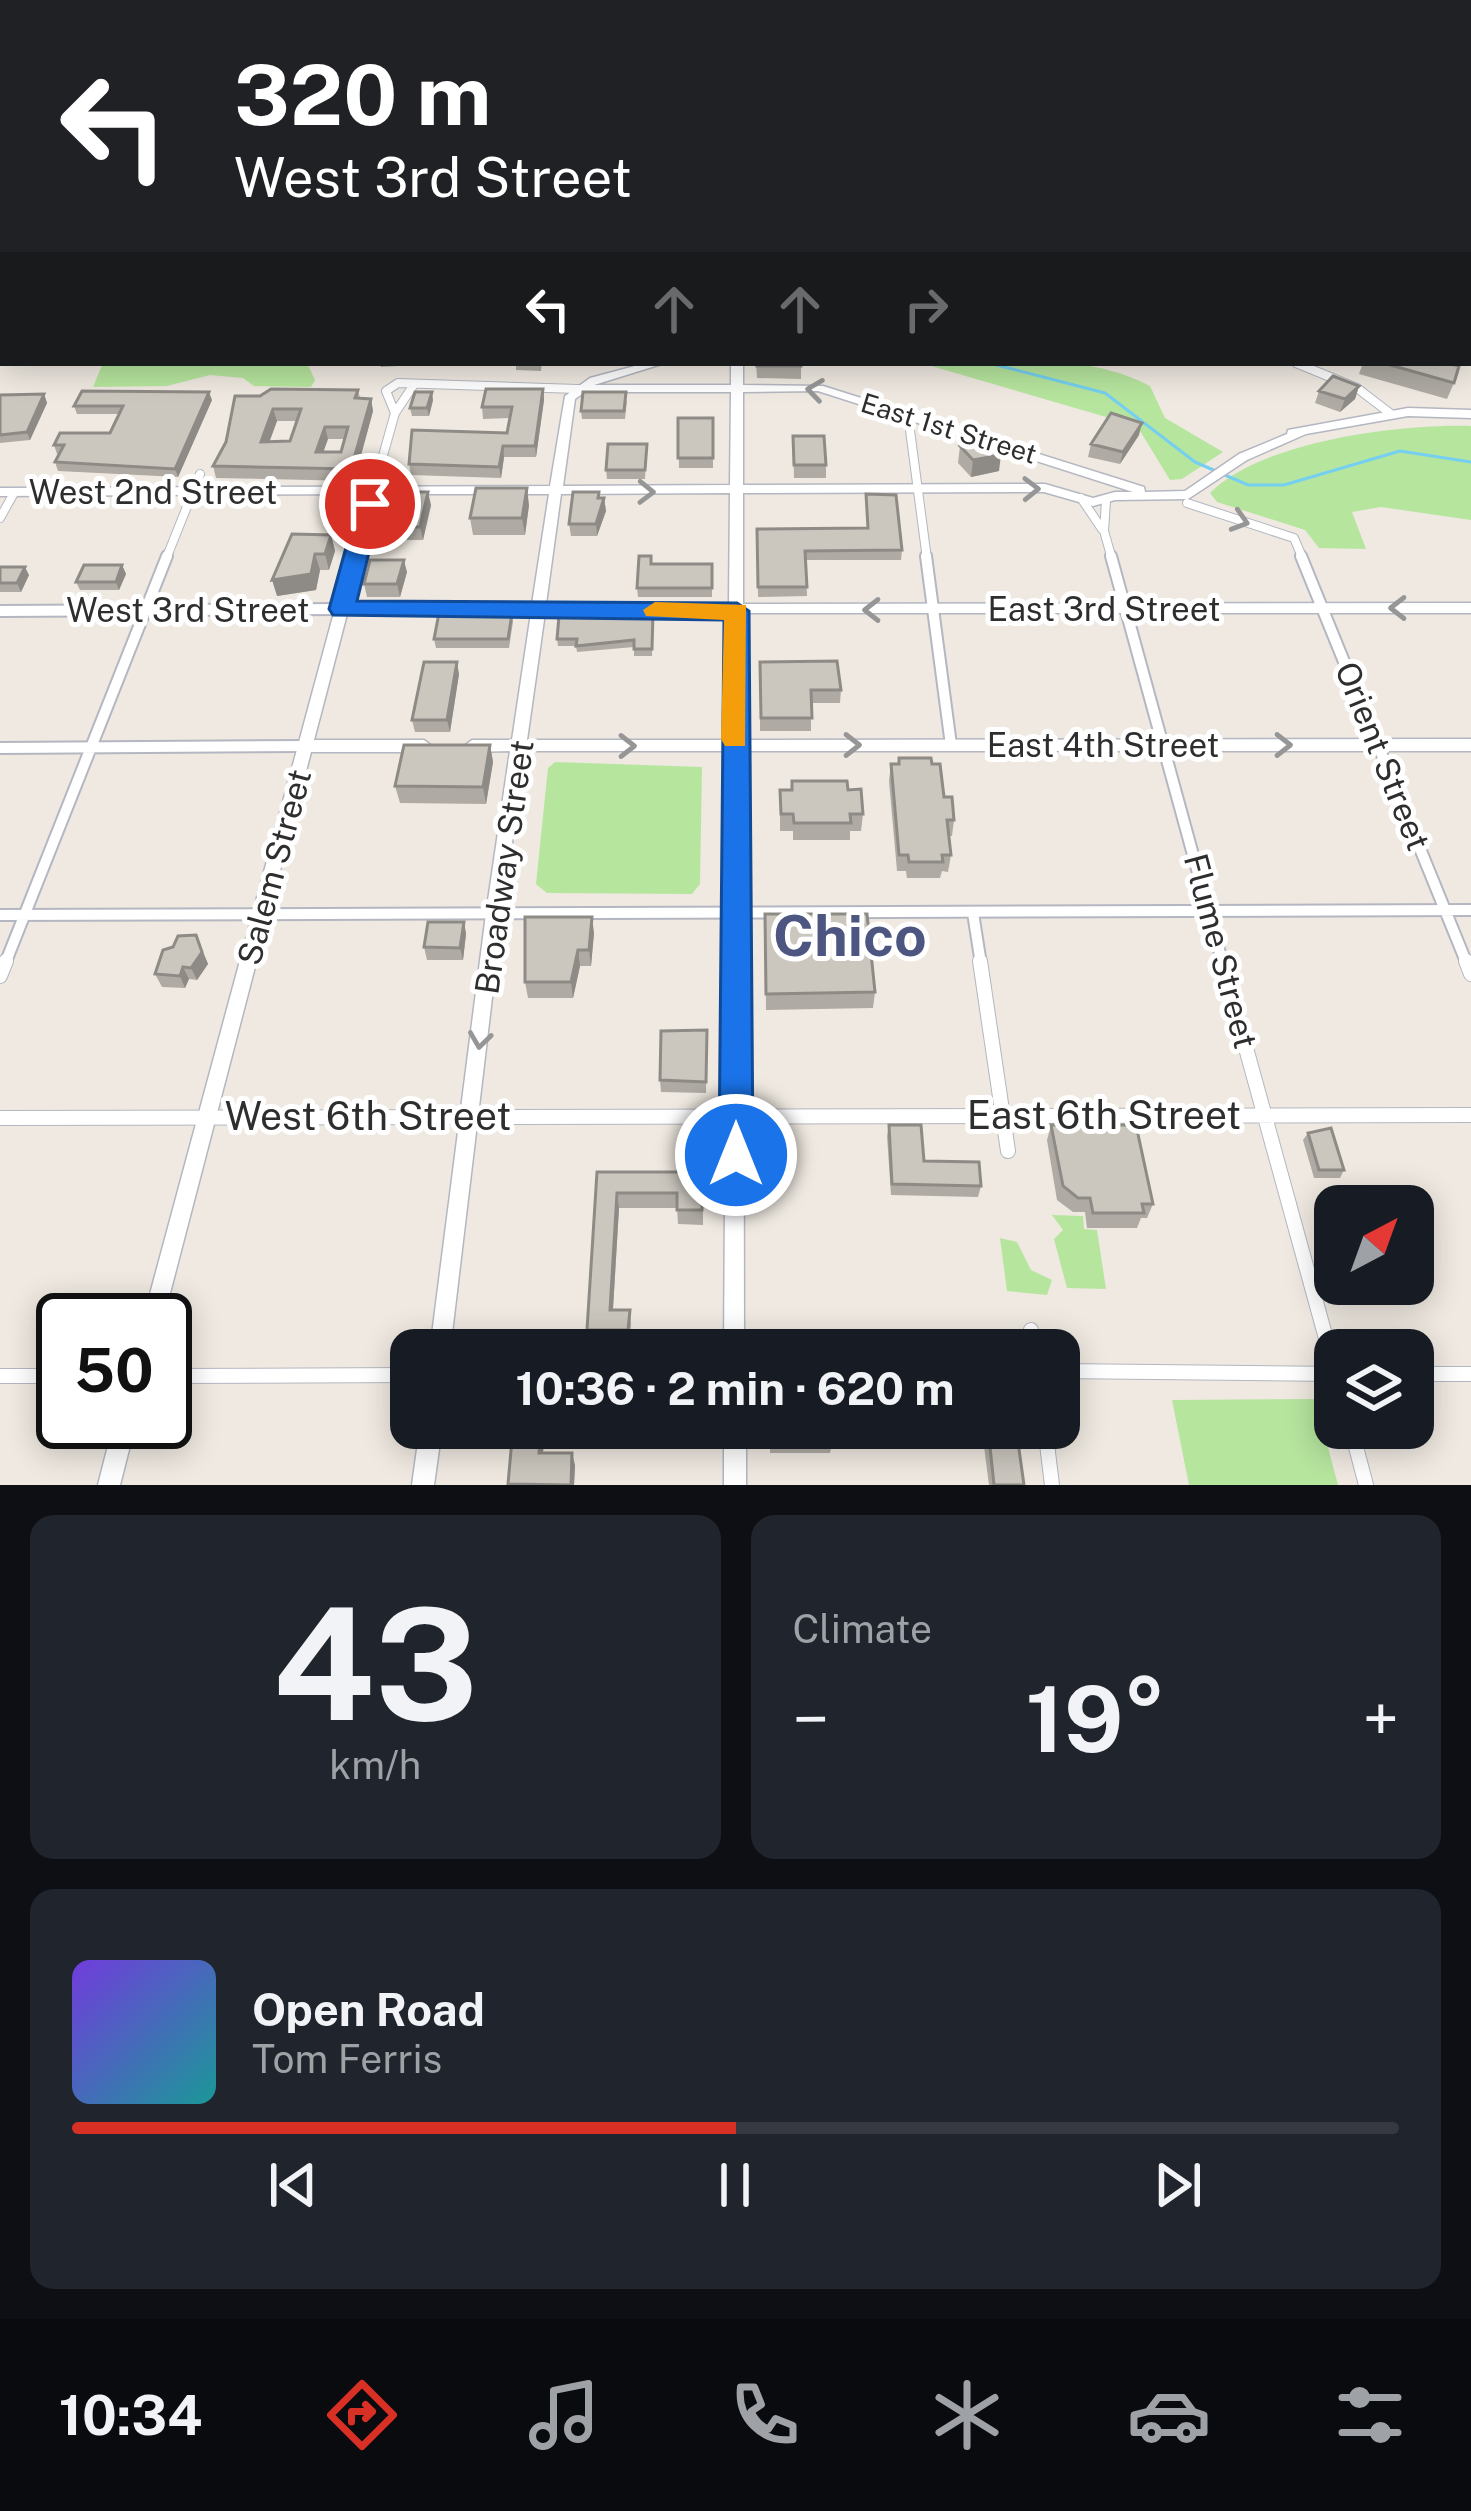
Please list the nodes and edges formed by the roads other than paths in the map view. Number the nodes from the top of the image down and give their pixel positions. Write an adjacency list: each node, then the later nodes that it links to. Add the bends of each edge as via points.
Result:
1 (650, 366): 6 (street)
2 (736, 366): 5 (street)
3 (1304, 366): 12 (street, via 1352,385)
4 (413, 386): 6 (street); 7 (street, via 394,384 386,391); 8 (street, Salem Street)
5 (735, 388): 6 (street, East 1st Street); 11 (street, East 1st Street, one-way to 5, via 819,388); 20 (street)
6 (578, 389): 16 (street, Broadway Street, via 569,398)
7 (392, 397): 8 (street); 9 (street, Salem Street)
8 (406, 397): 9 (street, Salem Street)
9 (394, 413): 15 (street, Salem Street)
10 (1471, 414): 12 (street)
11 (908, 415): 13 (street, East 1st Street); 18 (street)
12 (1391, 415): 21 (street, via 1300,432 1233,460 1180,497)
13 (1090, 473): 21 (street, East 1st Street); 22 (street, via 1072,479)
14 (200, 474): 17 (street)
15 (373, 490): 16 (street, West 2nd Street); 17 (street, West 2nd Street); 28 (street, Salem Street)
16 (555, 490): 20 (street, West 2nd Street, one-way to 20); 29 (street, Broadway Street)
17 (192, 491): 19 (street, West 2nd Street); 30 (street)
18 (915, 491): 20 (street, West 2nd Street); 22 (street, West 2nd Street, one-way to 22, via 1045,488); 31 (street)
19 (7, 493): 24 (street)
20 (738, 493): 34 (street)
21 (1112, 493): 22 (street, West 2nd Street); 25 (street, Flume Street)
22 (1077, 496): 25 (street, Flume Street)
23 (1187, 503): 26 (street, Orient Street, one-way to 26, via 1294,538)
24 (0, 518)
25 (1104, 531): 32 (street, Flume Street)
26 (1325, 608): 27 (street, East 3rd Street, one-way to 26); 32 (street, East 3rd Street); 37 (street, Orient Street)
27 (1471, 608)
28 (342, 609): 29 (street, West 3rd Street); 30 (street, West 3rd Street); 38 (street, Salem Street)
29 (538, 609): 34 (street, West 3rd Street); 41 (street, Broadway Street)
30 (147, 610): 33 (street, West 3rd Street); 45 (street)
31 (931, 610): 32 (street, East 3rd Street); 34 (street, East 3rd Street, one-way to 34); 36 (street)
32 (1128, 610): 42 (street, Flume Street)
33 (0, 611)
34 (737, 611): 35 (street)
35 (735, 745): 36 (street, East 4th Street, one-way to 36); 41 (street, East 4th Street, one-way to 35); 51 (street)
36 (951, 745): 42 (street, East 4th Street)
37 (1379, 745): 42 (street, East 4th Street, one-way to 37); 43 (street, East 4th Street); 46 (street, Orient Street)
38 (306, 746): 39 (street); 45 (street); 54 (street, Salem Street)
39 (433, 746)
40 (456, 746): 41 (street, East 4th Street)
41 (520, 746): 50 (street, Broadway Street)
42 (1166, 746): 48 (street, Flume Street)
43 (1471, 746)
44 (0, 748): 45 (street)
45 (93, 748): 53 (street)
46 (1444, 910): 47 (street); 48 (street); 55 (street, Orient Street)
47 (1471, 910)
48 (1210, 911): 49 (street); 58 (street, Flume Street)
49 (973, 913): 51 (street); 61 (street)
50 (494, 914): 51 (street); 54 (street); 63 (street, Broadway Street, one-way to 63)
51 (735, 914): 57 (street)
52 (0, 915): 53 (street)
53 (25, 915): 54 (street); 56 (street)
54 (261, 915): 59 (street, Salem Street)
55 (1471, 974)
56 (0, 976)
57 (736, 1114): 61 (street, East 6th Street); 63 (street, West 6th Street); 67 (street)
58 (1266, 1114): 60 (street, East 6th Street); 61 (street, East 6th Street); 68 (street, Flume Street)
59 (207, 1115): 62 (street, West 6th Street); 63 (street, West 6th Street); 65 (street, Salem Street)
60 (1471, 1115)
61 (1003, 1117): 64 (street)
62 (0, 1118)
63 (469, 1118): 66 (street, Broadway Street)
64 (1007, 1151)
65 (160, 1293)
66 (443, 1329)
67 (734, 1329)
68 (1324, 1329)
69 (1080, 1371): 70 (street)
70 (1314, 1372)
71 (1434, 1374): 72 (street)
72 (1471, 1374)
73 (390, 1375): 76 (street)
74 (0, 1376): 75 (street)
75 (36, 1376)
76 (192, 1376)
77 (118, 1449): 82 (street)
78 (427, 1449): 83 (street)
79 (735, 1449): 84 (street)
80 (1048, 1449): 85 (street)
81 (1357, 1449): 86 (street)
82 (109, 1485)
83 (423, 1485)
84 (735, 1485)
85 (1052, 1485)
86 (1366, 1485)

